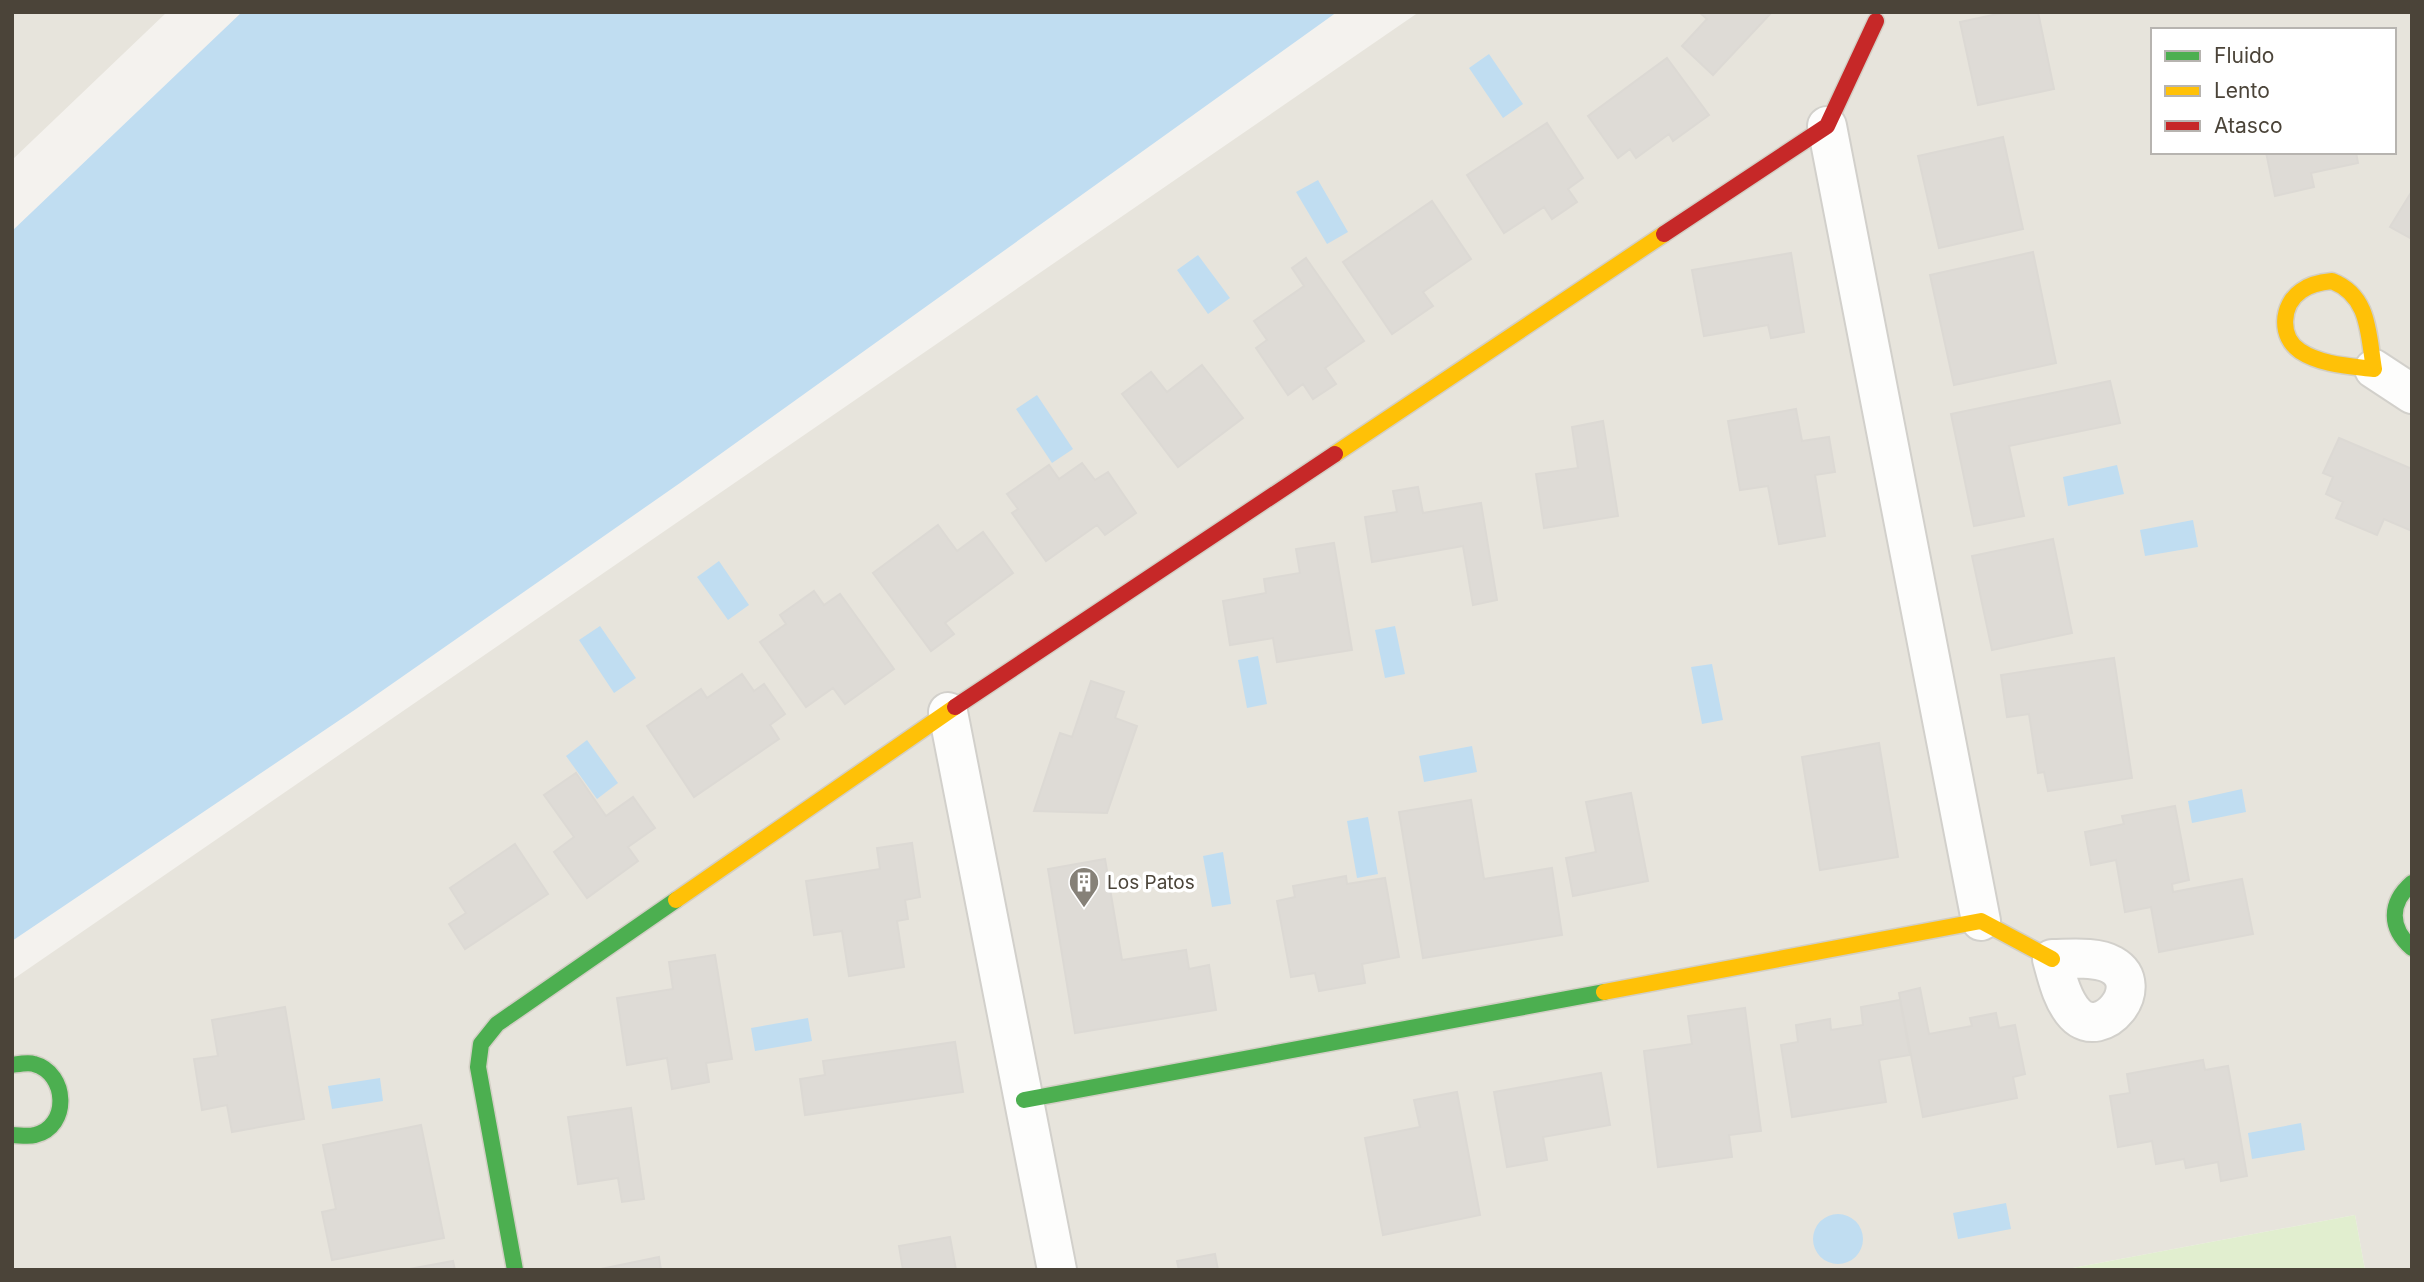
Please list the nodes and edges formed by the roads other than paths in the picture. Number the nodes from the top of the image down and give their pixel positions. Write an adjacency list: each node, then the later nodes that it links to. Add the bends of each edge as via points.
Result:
1 (1880, 15): 2 (street)
2 (1827, 127): 5 (street); 7 (street)
3 (2374, 369): 3 (street, via 2362,314 2352,292 2332,282 2318,282 2296,293 2285,315 2290,342 2297,349 2319,359); 4 (street)
4 (2412, 394)
5 (948, 712): 11 (street); 13 (street, via 497,1024 481,1044 478,1067)
6 (2412, 883): 8 (street, via 2396,898 2393,912 2397,934)
7 (1981, 921): 9 (street); 11 (street)
8 (2412, 948)
9 (2052, 959)
10 (12, 1065): 12 (street, via 40,1065 49,1072 58,1081 62,1107 58,1119 38,1136)
11 (1024, 1100): 14 (street)
12 (12, 1135)
13 (515, 1270)
14 (1057, 1270)

